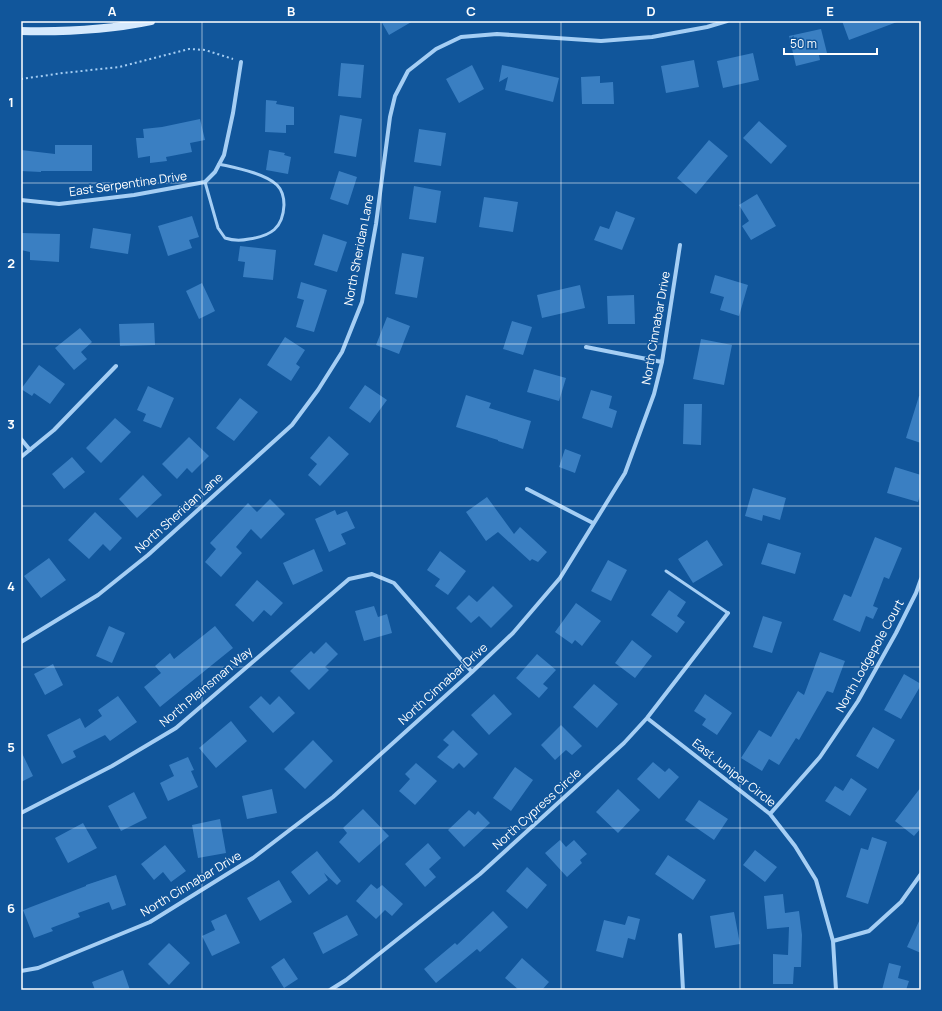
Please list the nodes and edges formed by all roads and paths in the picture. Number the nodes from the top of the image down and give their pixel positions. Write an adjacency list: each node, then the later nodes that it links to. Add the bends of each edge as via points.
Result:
1 (151, 21): 3 (main road, via 88,30)
2 (727, 21): 21 (street, North Sheridan Lane, via 652,37 602,41 497,34 461,38 436,48 408,71 395,96 390,117 376,224 362,302 342,352 318,390 292,425 148,555 98,595)
3 (21, 31)
4 (241, 62): 5 (path, via 205,50 189,49 119,67); 6 (street, East Serpentine Drive, via 224,155)
5 (21, 79)
6 (219, 164): 7 (street, East Serpentine Drive); 7 (lane, via 258,175 280,188 284,213 279,224 271,233 258,238 236,241 225,238 218,228)
7 (205, 182): 8 (street, East Serpentine Drive, via 134,195 59,204)
8 (21, 200)
9 (680, 245): 11 (street, North Cinnabar Drive)
10 (586, 347): 11 (street)
11 (662, 362): 17 (street, North Cinnabar Drive, via 654,394 626,473)
12 (116, 366): 14 (street, via 54,430)
13 (21, 440): 14 (street)
14 (30, 450): 15 (street)
15 (21, 458)
16 (527, 489): 17 (street)
17 (593, 524): 22 (street, North Cinnabar Drive, via 560,578 513,633)
18 (666, 571): 20 (lane)
19 (921, 579): 25 (street, North Lodgepole Court, via 896,633 858,701 820,757)
20 (728, 613): 23 (street, North Cypress Circle)
21 (21, 642)
22 (472, 672): 24 (street, North Plainsman Way, via 394,583 372,574 349,579 176,728 112,766); 29 (street, North Cinnabar Drive, via 333,797 253,858 150,922 38,968)
23 (647, 718): 25 (street, East Juniper Circle); 30 (street, North Cypress Circle, via 624,743 480,874)
24 (21, 813)
25 (770, 814): 28 (street, East Juniper Circle, via 795,846 816,880)
26 (921, 874): 28 (street, via 901,902 869,931)
27 (680, 934): 31 (street)
28 (833, 941): 32 (street, East Juniper Circle)
29 (21, 972)
30 (330, 990)
31 (683, 990)
32 (836, 990)

